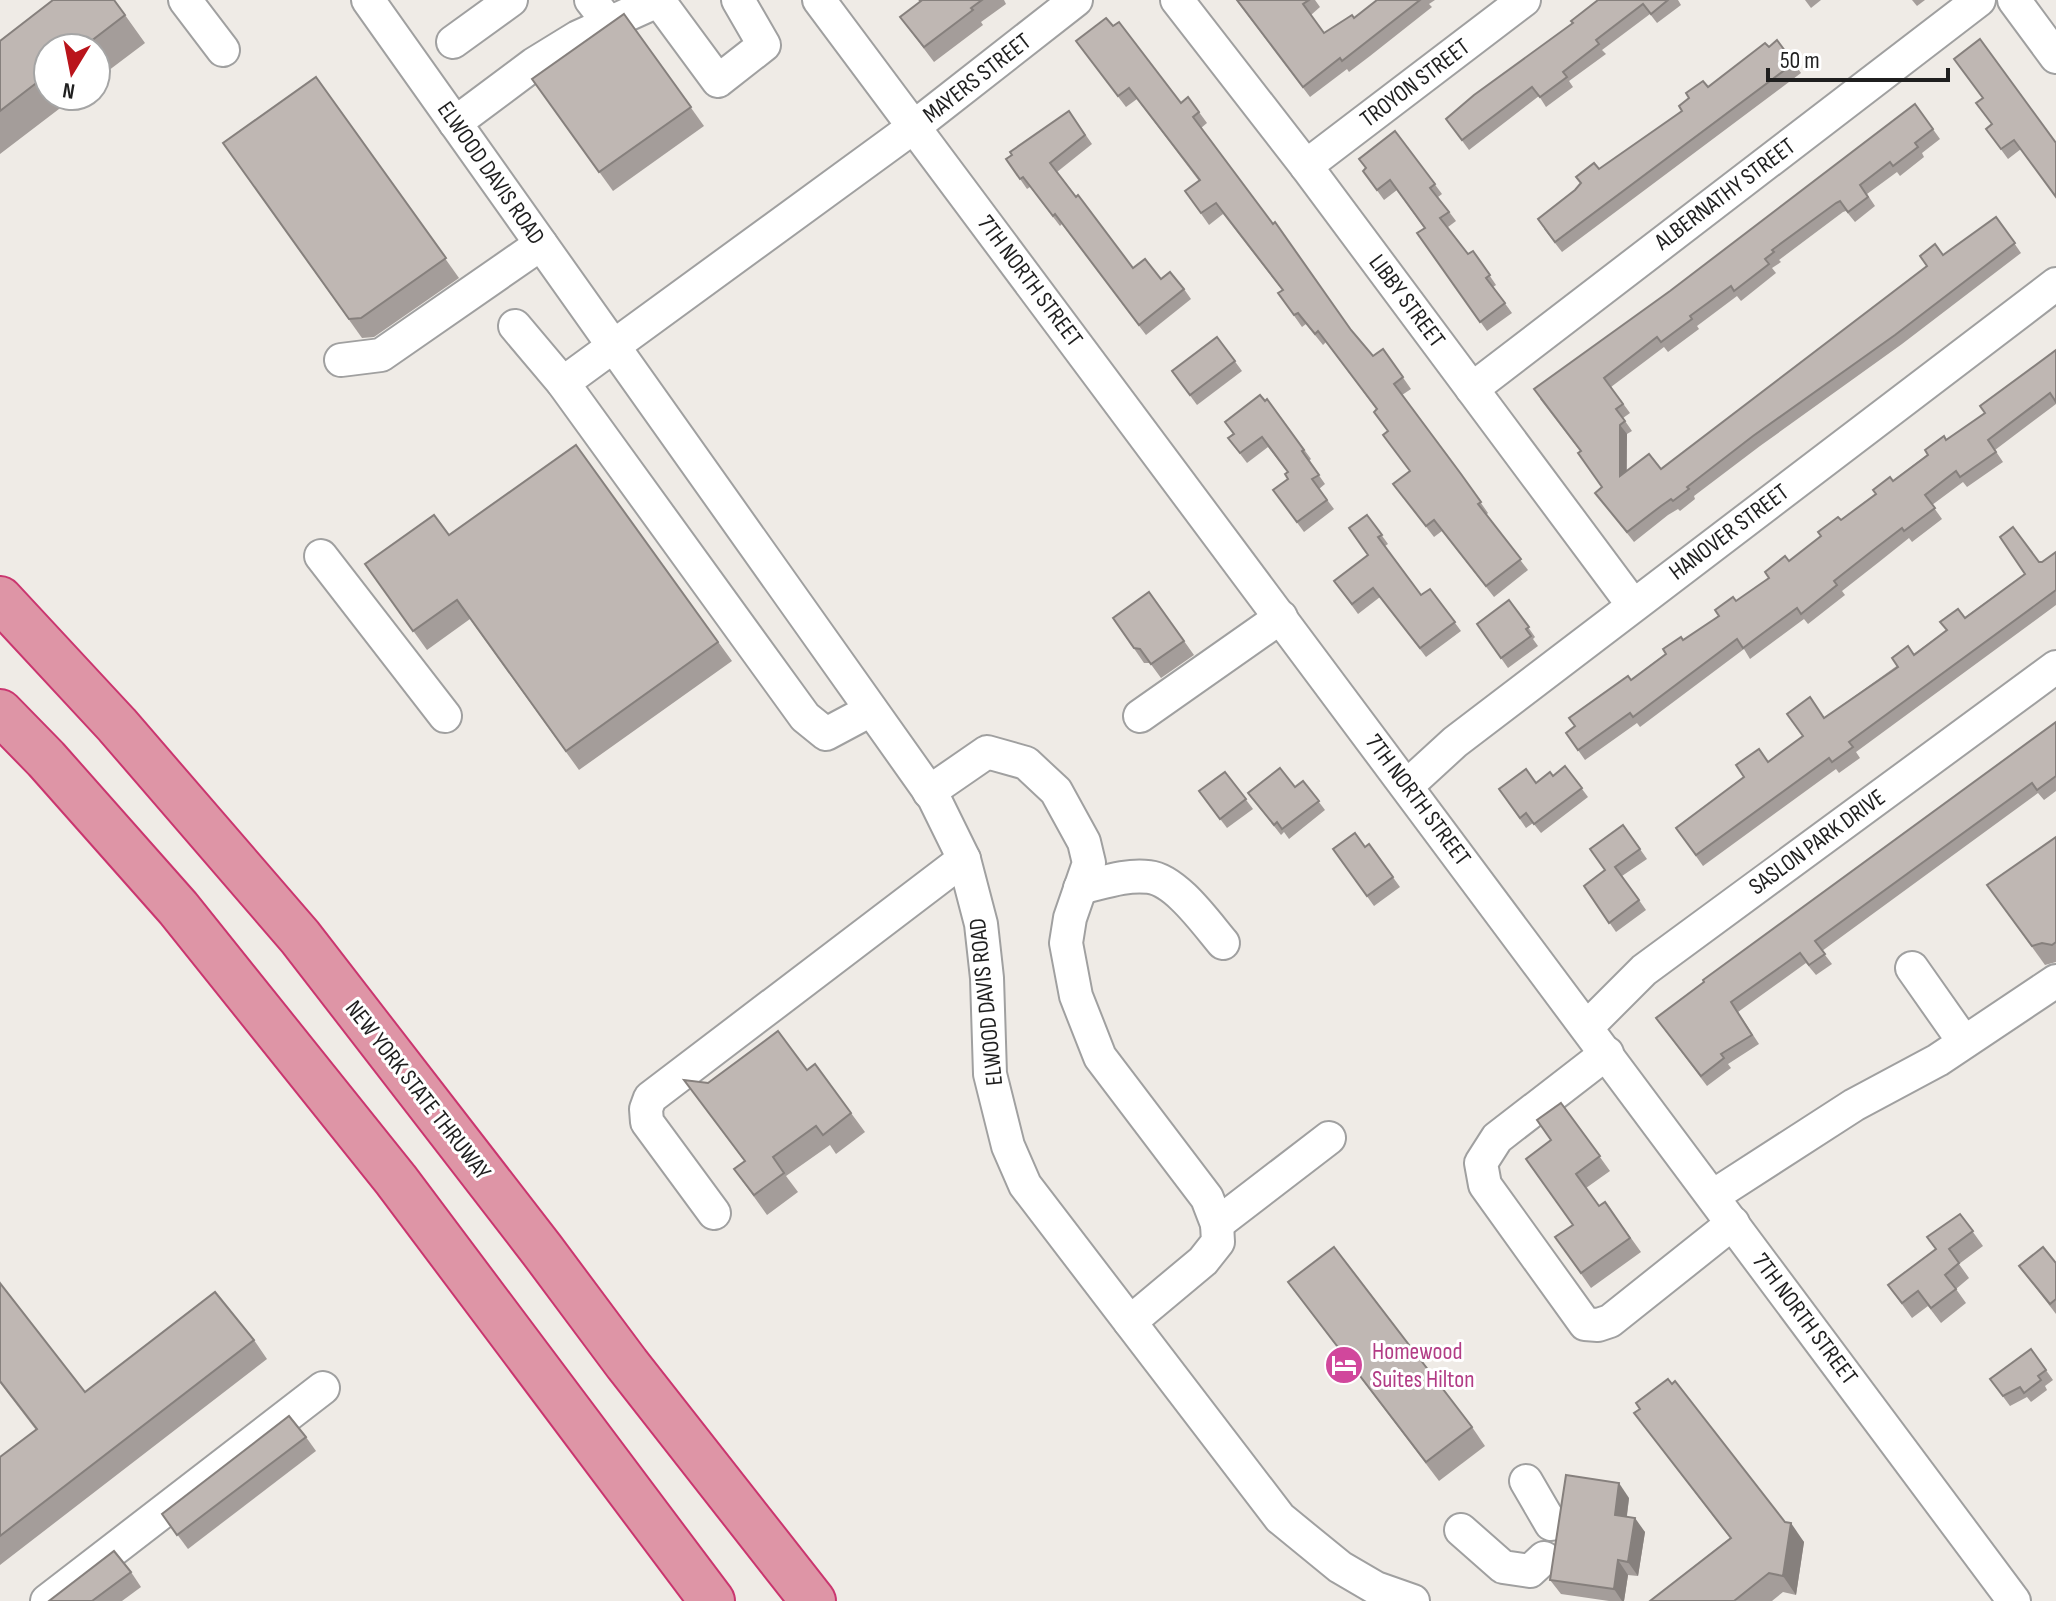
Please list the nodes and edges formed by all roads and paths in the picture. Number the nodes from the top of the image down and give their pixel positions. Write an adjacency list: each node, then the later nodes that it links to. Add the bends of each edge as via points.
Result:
1 (185, 0): 14 (street)
2 (511, 0): 13 (street)
3 (660, 0): 4 (street, via 718,81 764,45); 12 (street)
4 (738, 0)
5 (819, 0): 17 (street, 7TH NORTH STREET)
6 (1076, 0): 17 (street, MAYERS STREET)
7 (1177, 0): 18 (street, LIBBY STREET)
8 (1524, 0): 18 (street, TROYON STREET)
9 (1979, 0): 25 (street, ALBERNATHY STREET)
10 (2014, 0): 15 (street)
11 (378, 4): 16 (street, ELWOOD DAVIS ROAD)
12 (600, 11): 16 (street)
13 (453, 42)
14 (223, 50)
15 (2056, 57)
16 (455, 123): 19 (street, ELWOOD DAVIS ROAD)
17 (915, 126): 22 (street); 29 (street, 7TH NORTH STREET)
18 (1306, 166): 25 (street, LIBBY STREET)
19 (541, 244): 22 (street, ELWOOD DAVIS ROAD); 23 (street, via 381,355)
20 (2056, 284): 28 (street, HANOVER STREET)
21 (515, 326): 24 (street)
22 (614, 346): 24 (street); 31 (street, ELWOOD DAVIS ROAD)
23 (341, 360)
24 (563, 383): 31 (street, via 805,717 826,734)
25 (1472, 389): 28 (street, LIBBY STREET)
26 (321, 556): 33 (street)
27 (0, 599): 58 (highway, NEW YORK STATE THRUWAY, via 300,937)
28 (1633, 605): 35 (street, HANOVER STREET, via 1455,742)
29 (1281, 617): 34 (street); 35 (street, 7TH NORTH STREET)
30 (2056, 667): 42 (street, SASLON PARK DRIVE, via 1644,970)
31 (871, 710): 36 (street, ELWOOD DAVIS ROAD)
32 (0, 712): 57 (highway, via 178,908 396,1180)
33 (445, 716)
34 (1140, 716)
35 (1407, 786): 42 (street, 7TH NORTH STREET)
36 (929, 792): 37 (street, ELWOOD DAVIS ROAD); 38 (street, via 987,752 1026,763 1056,791 1084,842 1089,863)
37 (964, 859): 47 (street, via 650,1098 647,1122); 50 (street, ELWOOD DAVIS ROAD, via 981,924 990,1074 1008,1146 1025,1185)
38 (1080, 888): 39 (street, via 1151,877 1184,898); 49 (street, via 1066,943 1076,996 1100,1057 1207,1198)
39 (1223, 943)
40 (1912, 968): 43 (street)
41 (2056, 981): 43 (street)
42 (1587, 1027): 44 (street, 7TH NORTH STREET)
43 (1964, 1042): 46 (street)
44 (1607, 1053): 46 (street, 7TH NORTH STREET); 48 (street, via 1497,1138 1481,1163 1485,1185 1585,1324 1610,1321)
45 (1329, 1138): 49 (street)
46 (1713, 1196): 48 (street, 7TH NORTH STREET)
47 (714, 1213)
48 (1733, 1223): 60 (street, 7TH NORTH STREET)
49 (1217, 1224): 50 (street, via 1218,1242 1203,1261)
50 (1130, 1322): 59 (street, ELWOOD DAVIS ROAD, via 1280,1518 1340,1567)
51 (323, 1388): 56 (street)
52 (1526, 1481): 53 (street)
53 (1551, 1524)
54 (1461, 1530): 55 (street, via 1503,1567 1530,1571)
55 (1544, 1558)
56 (47, 1601)
57 (712, 1601)
58 (813, 1601)
59 (1413, 1601)
60 (2014, 1601)

